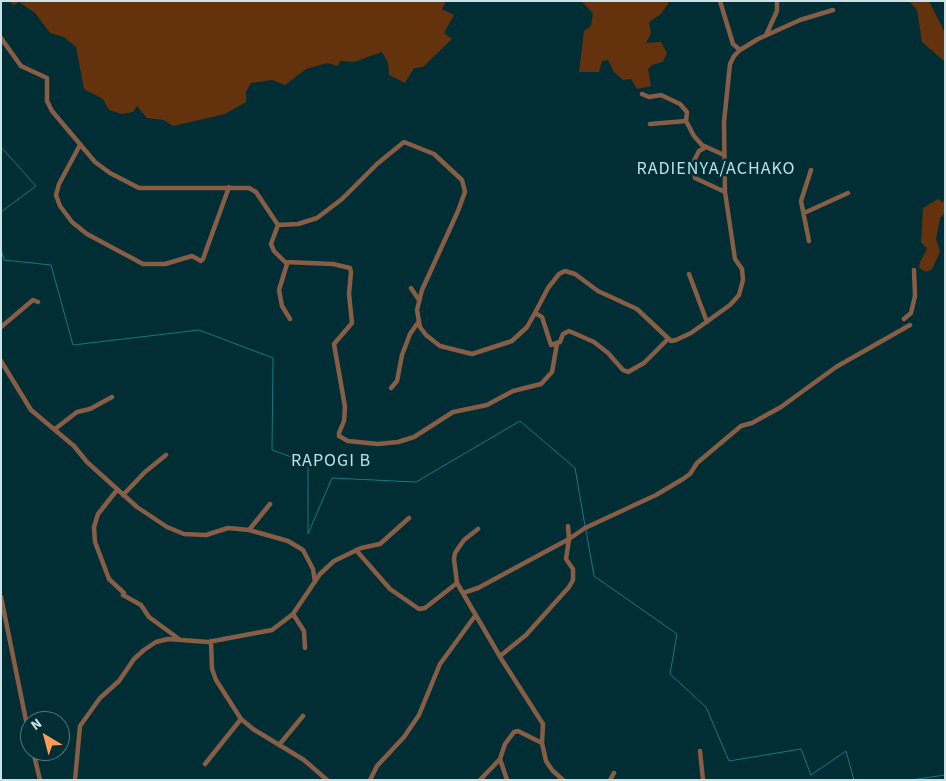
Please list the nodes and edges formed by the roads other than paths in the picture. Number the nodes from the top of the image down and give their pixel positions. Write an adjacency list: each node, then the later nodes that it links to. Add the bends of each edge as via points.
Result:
1 (720, 1): 6 (street, via 733,44)
2 (777, 1): 4 (street, via 777,11)
3 (833, 10): 4 (street)
4 (765, 36): 6 (street)
5 (1, 38): 10 (street, via 21,66 47,78 47,101)
6 (740, 50): 12 (street, via 730,64 726,87)
7 (642, 94): 8 (street, via 649,97 661,95 680,104 687,112)
8 (686, 121): 9 (street); 11 (street, via 694,136)
9 (650, 124)
10 (80, 145): 14 (street, via 110,173 140,188); 14 (street, via 59,184 56,195 60,206 87,234 143,264 165,264 192,256 204,259)
11 (706, 147): 12 (street); 15 (street, via 699,151 694,161 695,178)
12 (724, 155): 15 (street)
13 (810, 170): 17 (street, via 800,201)
14 (228, 187): 18 (street, via 253,189)
15 (724, 192): 30 (street, via 735,258 742,269 743,280 735,300)
16 (848, 193): 17 (street)
17 (804, 213): 19 (street)
18 (278, 225): 20 (street, via 271,244); 24 (street, via 298,224 317,218 342,200 404,142 434,154 462,180 465,192)
19 (809, 241)
20 (285, 262): 27 (street, via 280,290 282,306); 34 (street, via 350,268 352,323 334,344 345,407 339,436 348,441 398,442 414,437 453,412 487,405 513,391 541,384 552,372)
21 (914, 270): 28 (street, via 915,296 910,313)
22 (689, 274): 30 (street)
23 (411, 288): 24 (street)
24 (419, 300): 29 (street)
25 (38, 302): 32 (street, via 32,300)
26 (535, 313): 29 (street, via 515,339 472,354 440,346 423,331); 33 (street, via 548,288 564,271 637,309); 34 (street, via 542,317 550,343)
27 (290, 319)
28 (904, 319)
29 (419, 321): 36 (street, via 410,334 397,381)
30 (707, 322): 33 (street, via 678,340)
31 (910, 325): 47 (street, via 836,368 780,407 741,426 683,479)
32 (1, 327)
33 (668, 339): 34 (street, via 644,363 628,372 594,342 569,330)
34 (557, 344)
35 (1, 361): 38 (street, via 31,410)
36 (391, 388)
37 (112, 397): 38 (street, via 73,415)
38 (55, 430): 40 (street)
39 (166, 455): 41 (street)
40 (117, 490): 41 (street); 57 (street, via 98,514 94,527 95,542 110,579 123,594 141,605 150,617)
41 (123, 495): 46 (street, via 167,527 184,534 206,535 228,528)
42 (270, 504): 46 (street)
43 (409, 518): 48 (street, via 380,544)
44 (568, 526): 47 (street)
45 (478, 529): 50 (street, via 455,552)
46 (249, 530): 49 (street, via 300,548 313,569)
47 (569, 539): 51 (street); 60 (street, via 566,559 573,569 569,587 526,635)
48 (356, 550): 49 (street, via 334,561); 50 (street, via 390,589 418,609 425,608)
49 (315, 582): 53 (street)
50 (457, 583): 51 (street)
51 (463, 593): 54 (street)
52 (1, 597): 55 (street)
53 (293, 614): 58 (street, via 264,633); 59 (street, via 304,631)
54 (475, 616): 60 (street); 74 (street, via 440,664 412,725 377,766)
55 (8, 634): 56 (street); 61 (street)
56 (1, 635)
57 (179, 639): 58 (street); 72 (street, via 156,642 144,650 119,681 100,698 78,734)
58 (211, 641): 63 (street, via 212,669 216,680)
59 (305, 648)
60 (500, 656): 64 (street, via 543,724)
61 (24, 711)
62 (303, 716): 65 (street)
63 (240, 719): 65 (street); 69 (street)
64 (542, 743): 67 (street, via 514,732 505,744); 77 (street, via 546,760)
65 (279, 744): 73 (street, via 314,766)
66 (700, 751): 79 (street)
67 (500, 760): 75 (street); 76 (street)
68 (35, 761): 71 (street)
69 (205, 764)
70 (614, 773): 78 (street)
71 (40, 780)
72 (75, 780)
73 (327, 780)
74 (370, 780)
75 (480, 780)
76 (507, 780)
77 (563, 780)
78 (610, 780)
79 (703, 780)

